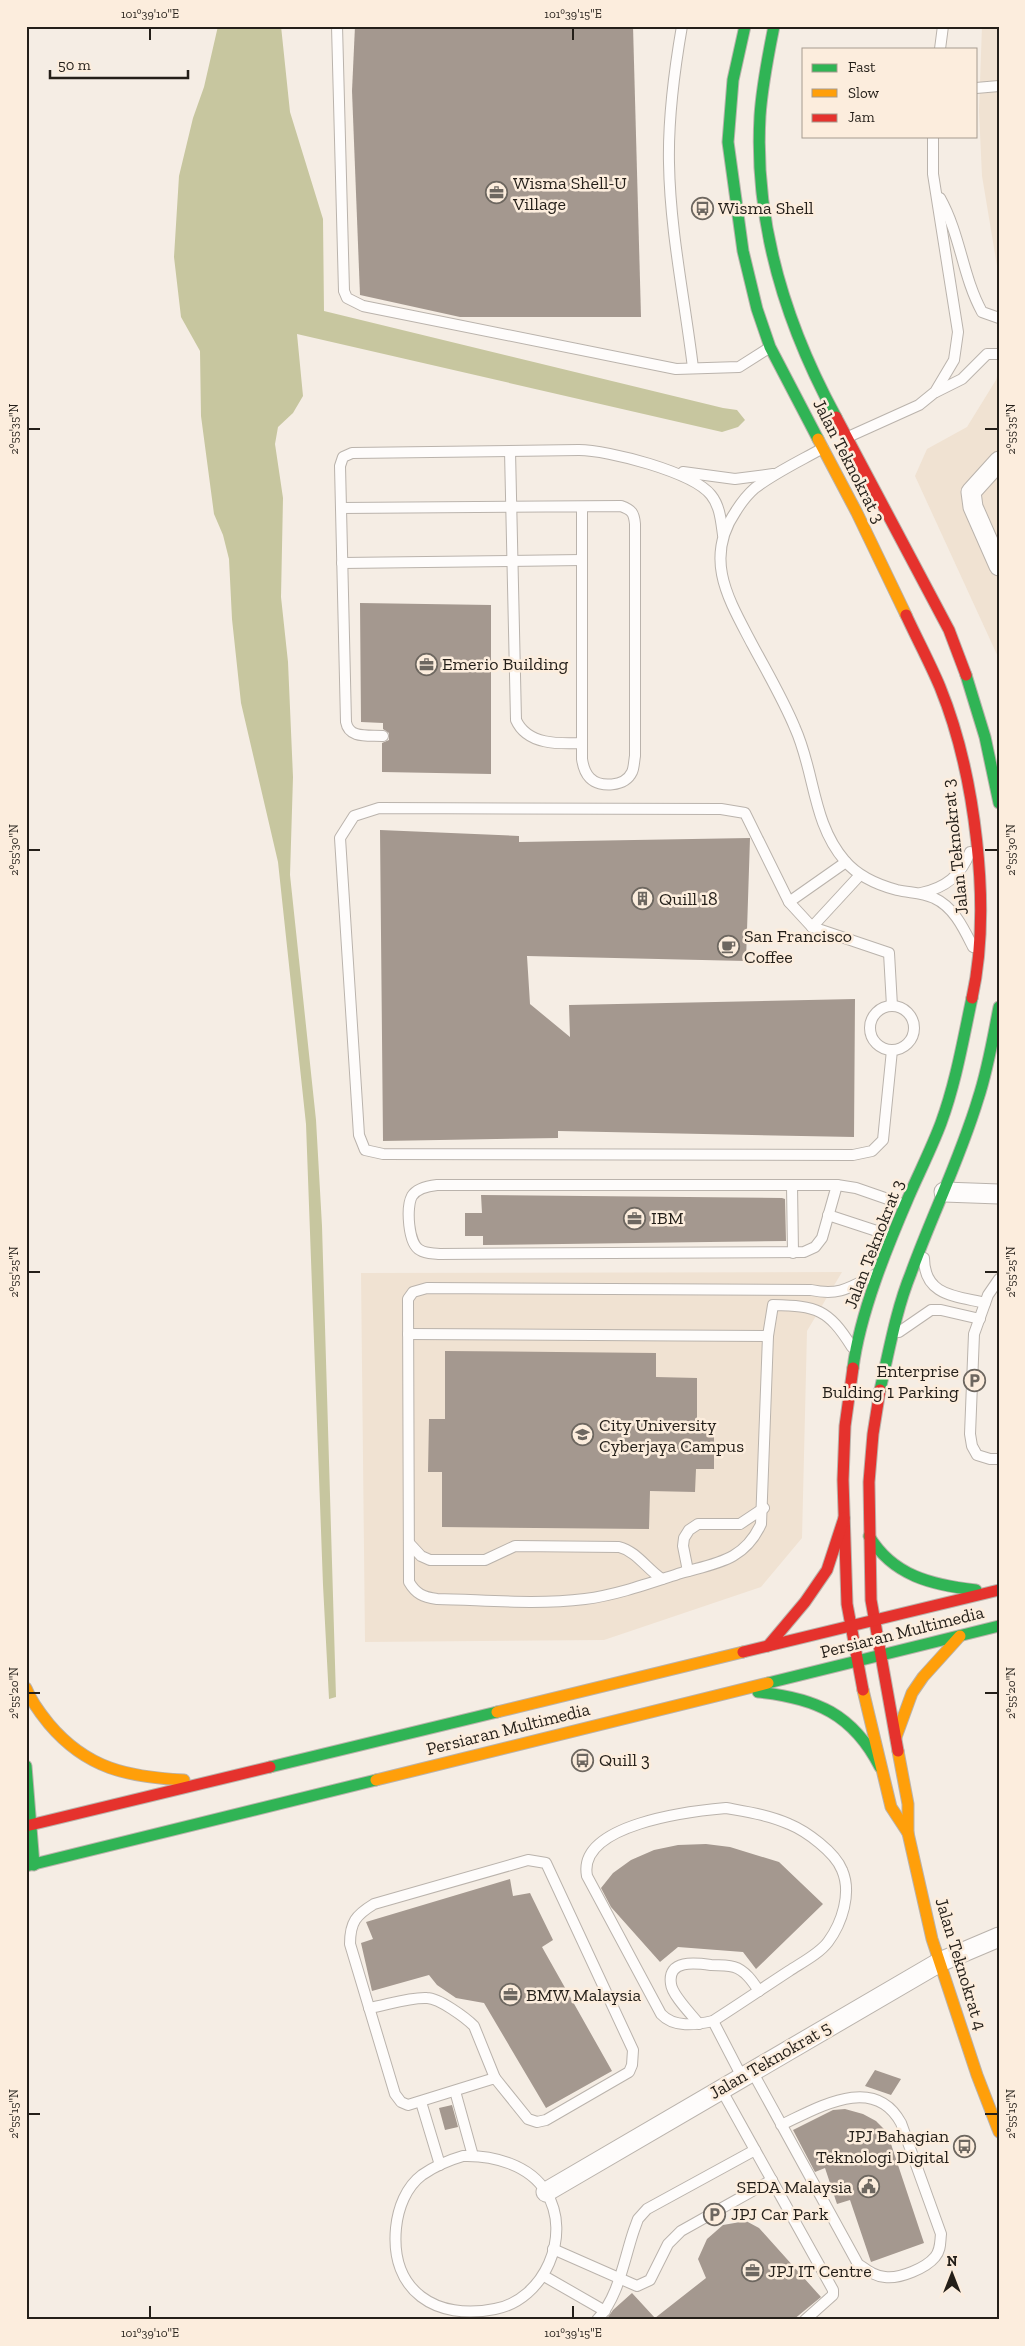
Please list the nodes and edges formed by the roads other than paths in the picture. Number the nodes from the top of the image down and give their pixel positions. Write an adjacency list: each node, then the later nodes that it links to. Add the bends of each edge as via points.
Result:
1 (337, 26): 14 (lane, via 347,298 363,306 665,367)
2 (682, 26): 14 (lane, via 674,79 670,194)
3 (744, 26): 12 (main road, Jalan Teknokrat 3, via 728,136 749,282)
4 (774, 26): 16 (main road, Jalan Teknokrat 3, via 762,84 759,127 764,208 772,262)
5 (943, 26): 6 (lane)
6 (940, 48)
7 (999, 86): 8 (lane)
8 (978, 88)
9 (933, 138): 10 (lane)
10 (936, 190): 11 (lane, via 952,219 972,292 982,312); 15 (lane, via 958,332 954,360)
11 (999, 318)
12 (770, 347): 14 (lane, via 738,367); 16 (main road, Jalan Teknokrat 3)
13 (999, 354): 15 (lane, via 988,354 962,379)
14 (693, 368)
15 (935, 392): 16 (lane, via 903,413)
16 (835, 443): 20 (lane); 31 (main road, Jalan Teknokrat 3, via 949,630 982,722); 32 (main road, Jalan Teknokrat 3, via 940,687 963,761)
17 (510, 451): 19 (lane, via 593,450); 21 (lane); 23 (lane, via 352,453 343,457 340,466)
18 (999, 461): 28 (street, via 971,492 973,507)
19 (657, 467): 20 (lane, via 735,479); 24 (lane, via 706,488 719,509)
20 (777, 474): 24 (lane, via 754,489 730,519)
21 (511, 507): 22 (lane); 23 (lane); 26 (lane)
22 (582, 507): 25 (lane); 30 (lane, via 621,506 634,515 633,772 619,783 598,784 584,769)
23 (341, 508): 27 (lane)
24 (723, 536): 33 (lane, via 720,555 725,590 796,730 824,829)
25 (582, 560): 26 (lane); 30 (lane)
26 (512, 561): 27 (lane); 30 (lane, via 516,720 525,732 543,741)
27 (342, 563): 29 (lane, via 347,729 359,735)
28 (999, 566)
29 (382, 736)
30 (582, 743)
31 (999, 803)
32 (974, 832): 35 (lane, via 966,862 959,872 939,889); 38 (main road, Jalan Teknokrat 3, via 980,885)
33 (846, 862): 34 (lane); 36 (lane)
34 (860, 875): 35 (lane, via 898,890); 37 (lane)
35 (920, 893): 38 (lane, via 935,898 956,917)
36 (789, 902): 37 (lane); 41 (lane, via 745,813 722,810 378,808 354,816 340,838 359,1135 365,1150 382,1154 853,1155 872,1151 882,1140)
37 (812, 927): 39 (lane, via 889,953)
38 (978, 957): 46 (main road, Jalan Teknokrat 3, via 957,1070 940,1123)
39 (892, 1006): 41 (lane, via 906,1011 911,1017 914,1032 906,1045); 41 (lane, via 874,1015 870,1028 874,1041)
40 (999, 1007): 44 (main road, via 978,1100)
41 (892, 1050)
42 (792, 1185): 43 (lane); 50 (lane); 50 (lane, via 436,1185 418,1191 409,1204 413,1243 428,1253)
43 (837, 1185): 46 (lane); 47 (lane)
44 (944, 1192): 45 (street); 49 (main road)
45 (999, 1194)
46 (905, 1205): 48 (main road, Jalan Teknokrat 3)
47 (828, 1216): 48 (lane); 50 (lane, via 822,1238 814,1247)
48 (893, 1236): 51 (main road, Jalan Teknokrat 3)
49 (924, 1240): 54 (lane, via 924,1268 930,1282 946,1294); 59 (main road, via 910,1274)
50 (792, 1253)
51 (880, 1272): 53 (lane, via 835,1293); 60 (main road, Jalan Teknokrat 3)
52 (999, 1278): 54 (lane)
53 (773, 1290): 55 (lane); 57 (lane, via 420,1288 408,1299)
54 (985, 1303): 56 (lane)
55 (773, 1305): 58 (lane); 60 (lane, via 800,1306 830,1317)
56 (980, 1319): 59 (lane, via 931,1310 901,1330); 61 (lane, via 974,1334 970,1434 977,1455)
57 (408, 1334): 58 (lane); 65 (lane)
58 (768, 1336): 62 (lane)
59 (889, 1347): 64 (main road, via 873,1434)
60 (855, 1352): 63 (main road, Jalan Teknokrat 3, via 845,1426)
61 (999, 1459)
62 (764, 1508): 66 (lane, via 756,1536 736,1556); 66 (lane, via 740,1524 698,1524 688,1530 683,1546)
63 (844, 1518): 70 (main road, Jalan Teknokrat 3); 73 (main road, via 827,1570)
64 (869, 1536): 68 (main road, via 888,1562 913,1576 960,1589); 69 (main road, via 871,1600)
65 (409, 1543): 67 (lane, via 421,1556 430,1560 485,1560 515,1546 619,1547 629,1549 648,1570); 67 (lane, via 409,1582 424,1597 532,1602 576,1600)
66 (688, 1571): 67 (lane)
67 (662, 1579)
68 (996, 1591): 69 (main road, Persiaran Multimedia)
69 (875, 1620): 70 (main road, Persiaran Multimedia); 74 (main road, Jalan Teknokrat 4)
70 (851, 1626): 73 (main road, Persiaran Multimedia); 75 (main road, Jalan Teknokrat 3)
71 (999, 1626): 72 (main road, Persiaran Multimedia)
72 (960, 1636): 74 (main road, Persiaran Multimedia); 78 (main road, via 918,1685)
73 (768, 1646): 81 (main road, Persiaran Multimedia)
74 (881, 1656): 75 (main road, Persiaran Multimedia); 78 (main road, Jalan Teknokrat 4)
75 (858, 1662): 77 (main road, Persiaran Multimedia); 80 (main road, Jalan Teknokrat 4)
76 (26, 1688): 81 (main road, via 57,1736 100,1767 152,1778)
77 (739, 1691): 80 (main road, via 804,1698 828,1709 862,1734); 84 (main road, Persiaran Multimedia)
78 (896, 1737): 83 (main road, Jalan Teknokrat 4, via 908,1804)
79 (26, 1766): 82 (main road)
80 (880, 1767): 83 (main road, Jalan Teknokrat 4, via 891,1807)
81 (217, 1780): 82 (main road, Persiaran Multimedia)
82 (29, 1826): 84 (main road)
83 (908, 1833): 86 (main road, Jalan Teknokrat 4)
84 (30, 1865)
85 (999, 1937): 86 (street, Jalan Teknokrat 5)
86 (940, 1962): 91 (street, Jalan Teknokrat 5); 97 (main road, Jalan Teknokrat 4)
87 (759, 1991): 89 (lane); 90 (lane, via 744,1972 735,1967 687,1962 679,1965 670,1982); 90 (lane, via 812,1956 828,1942 839,1922 846,1901 846,1886 842,1869 832,1855 811,1836 789,1824 726,1808 656,1818 620,1832 595,1847 585,1867 587,1876 661,2014 676,2024)
88 (369, 2008): 92 (lane, via 424,1998 439,2002 474,2026); 92 (lane, via 350,1944 357,1914 374,1904 528,1860 546,1863 633,2050 632,2065 629,2072 546,2120 537,2122 528,2119); 95 (lane, via 395,2094 400,2102 408,2105)
89 (713, 2021): 90 (lane); 91 (lane)
90 (700, 2024)
91 (747, 2074): 93 (street, Jalan Teknokrat 5); 96 (lane)
92 (495, 2078): 94 (lane)
93 (720, 2089): 98 (lane); 102 (street, Jalan Teknokrat 5)
94 (454, 2091): 95 (lane); 99 (lane)
95 (421, 2102): 100 (lane)
96 (781, 2125): 96 (lane, via 858,2264 871,2273 893,2278 928,2263 936,2256 940,2248 940,2234 894,2110 868,2098 845,2098)
97 (999, 2132)
98 (755, 2150): 101 (lane); 105 (lane, via 647,2209 638,2219)
99 (473, 2156): 100 (lane, via 463,2156); 102 (lane, via 511,2164 526,2172)
100 (440, 2165): 104 (lane, via 421,2176 408,2190 399,2208 395,2245 397,2264 413,2289 423,2298 451,2311 481,2312 523,2298)
101 (772, 2180): 105 (lane, via 681,2231 668,2244 650,2280 637,2286); 108 (lane, via 832,2290 828,2301)
102 (546, 2192): 103 (lane, via 554,2218)
103 (553, 2249): 104 (lane); 105 (lane)
104 (544, 2276): 106 (lane)
105 (618, 2279): 106 (lane)
106 (605, 2312): 107 (lane)
107 (597, 2320)
108 (805, 2320)

